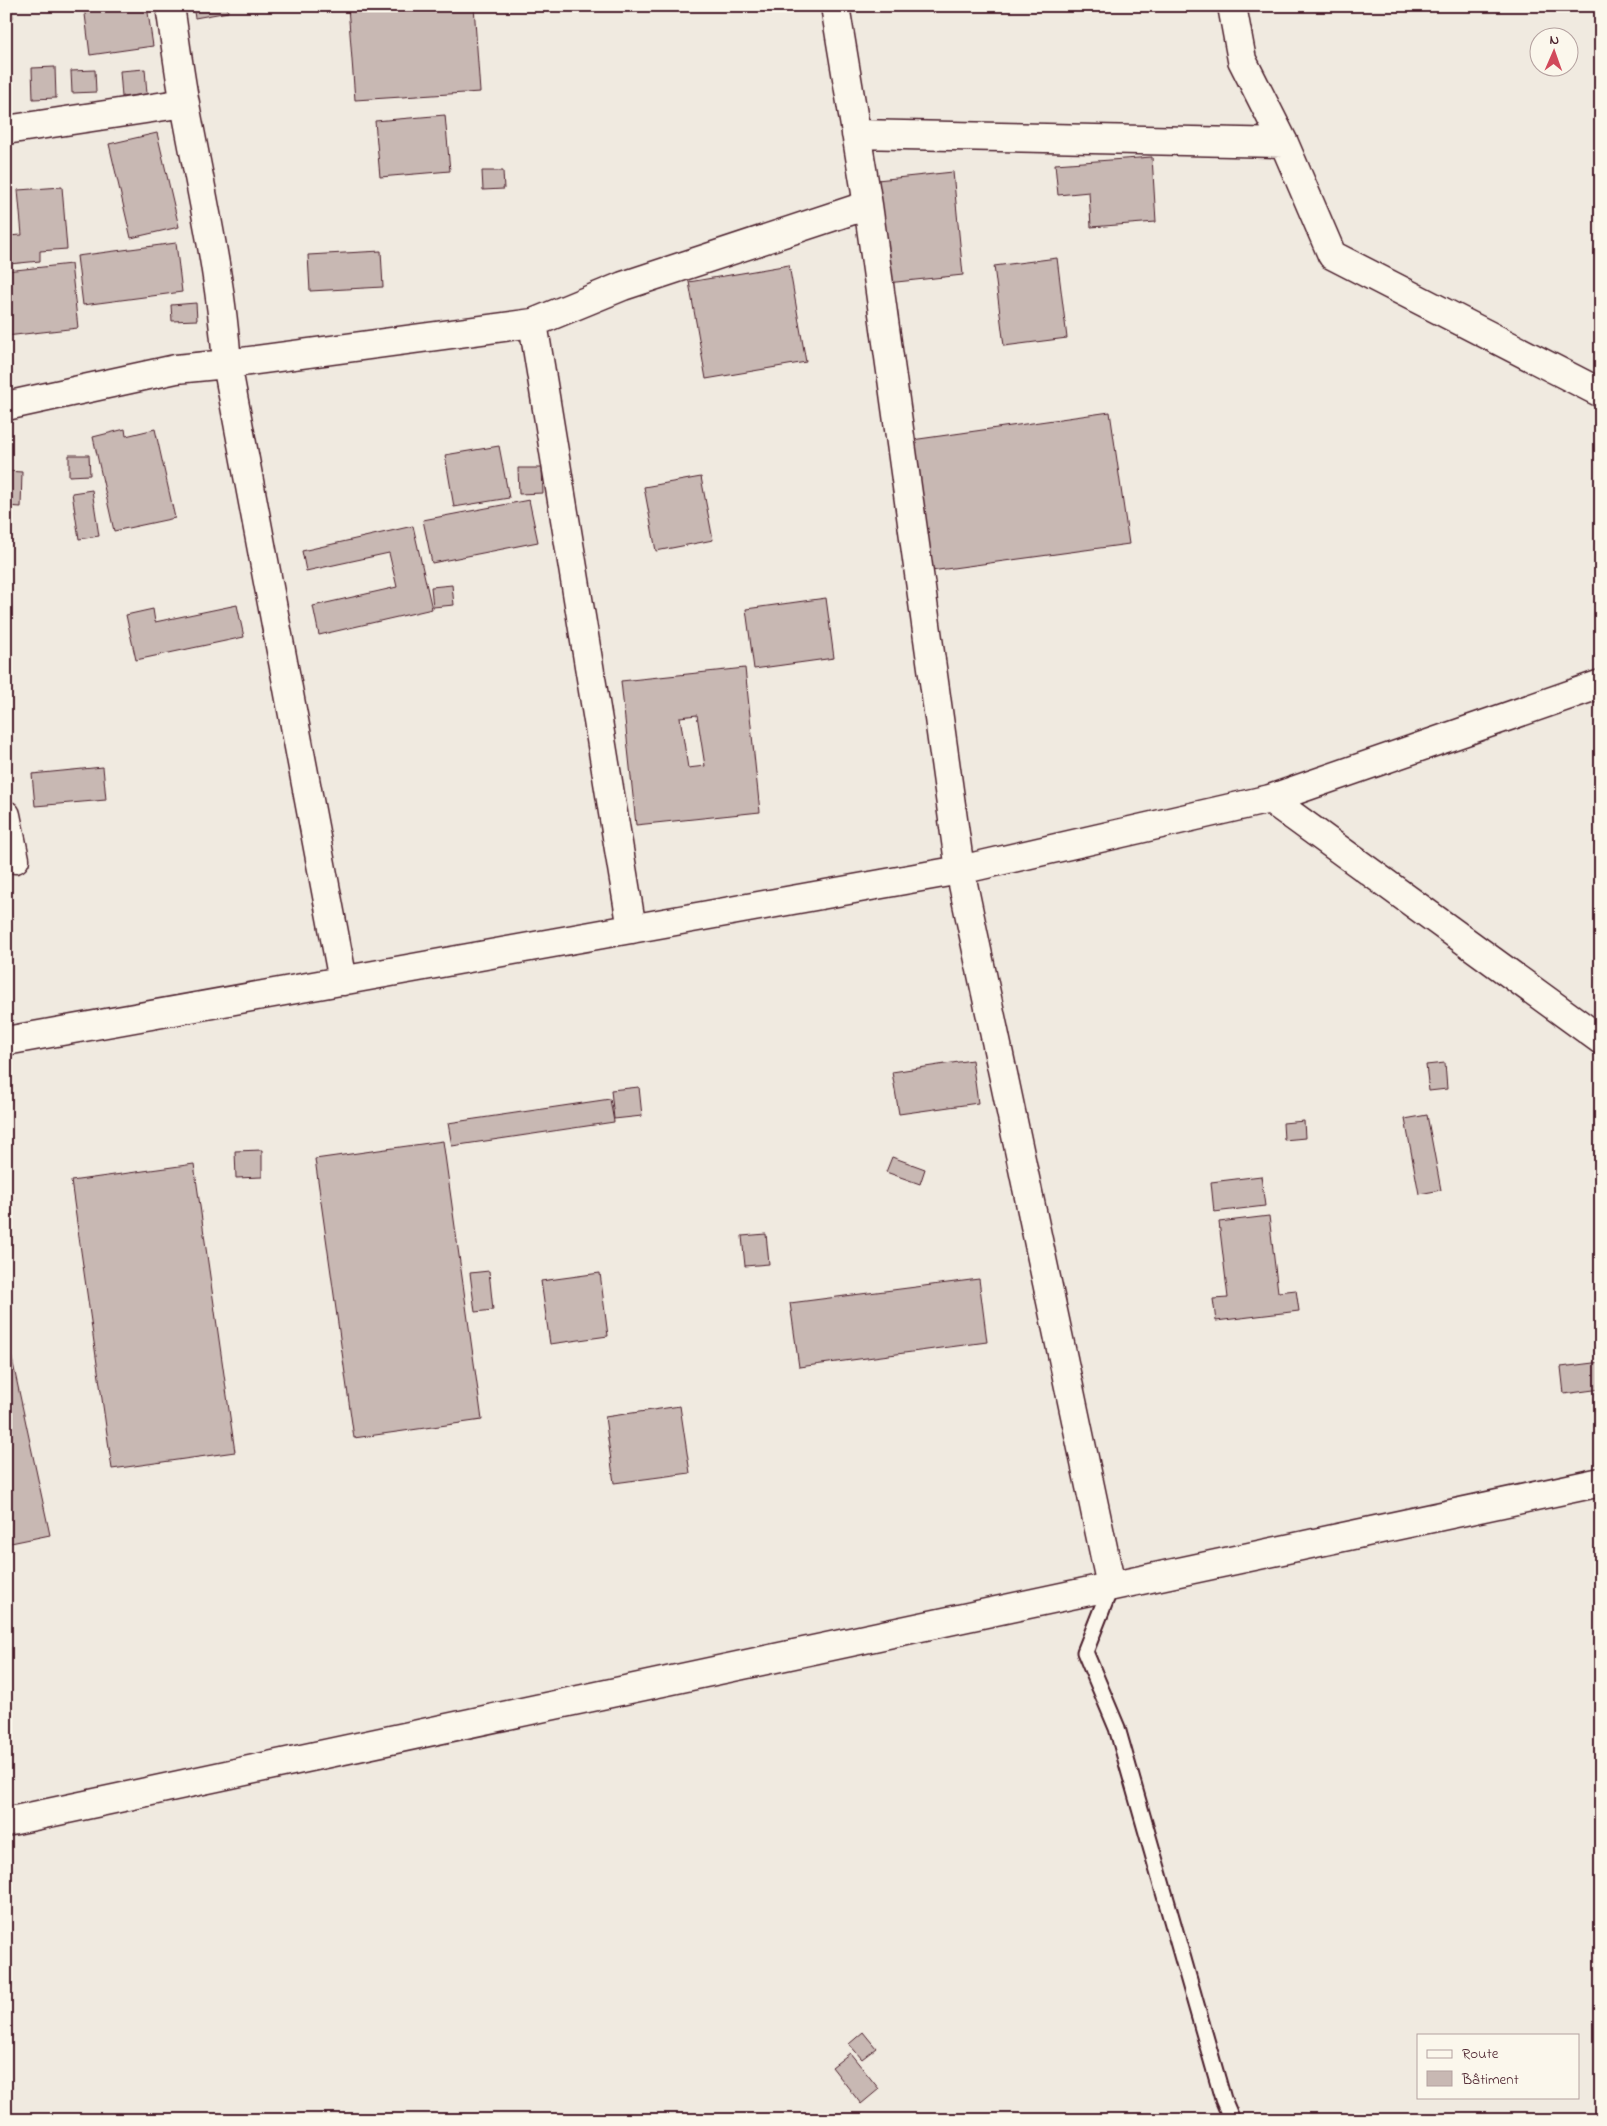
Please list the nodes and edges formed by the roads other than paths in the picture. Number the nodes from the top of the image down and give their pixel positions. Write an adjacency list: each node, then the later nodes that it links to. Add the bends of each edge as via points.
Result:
1 (170, 6): 4 (street)
2 (834, 6): 6 (street)
3 (1232, 6): 7 (street, via 1242,60)
4 (185, 103): 5 (street); 10 (street, via 209,222)
5 (6, 130)
6 (856, 134): 7 (street); 8 (street)
7 (1284, 142): 11 (street, via 1332,255)
8 (868, 205): 9 (street, via 623,286); 17 (street)
9 (533, 322): 10 (street); 18 (street)
10 (227, 364): 12 (street, via 176,369); 19 (street)
11 (1601, 393)
12 (6, 406)
13 (1601, 684): 14 (street)
14 (1270, 799): 17 (street); 20 (street)
15 (6, 815): 16 (street)
16 (15, 859)
17 (960, 870): 18 (street); 23 (street)
18 (632, 929): 19 (street)
19 (344, 981): 21 (street)
20 (1601, 1040)
21 (6, 1041)
22 (1601, 1482): 23 (street)
23 (1111, 1586): 24 (street); 25 (lane, via 1085,1652 1117,1728 1223,2099)
24 (6, 1822)
25 (1232, 2120)

